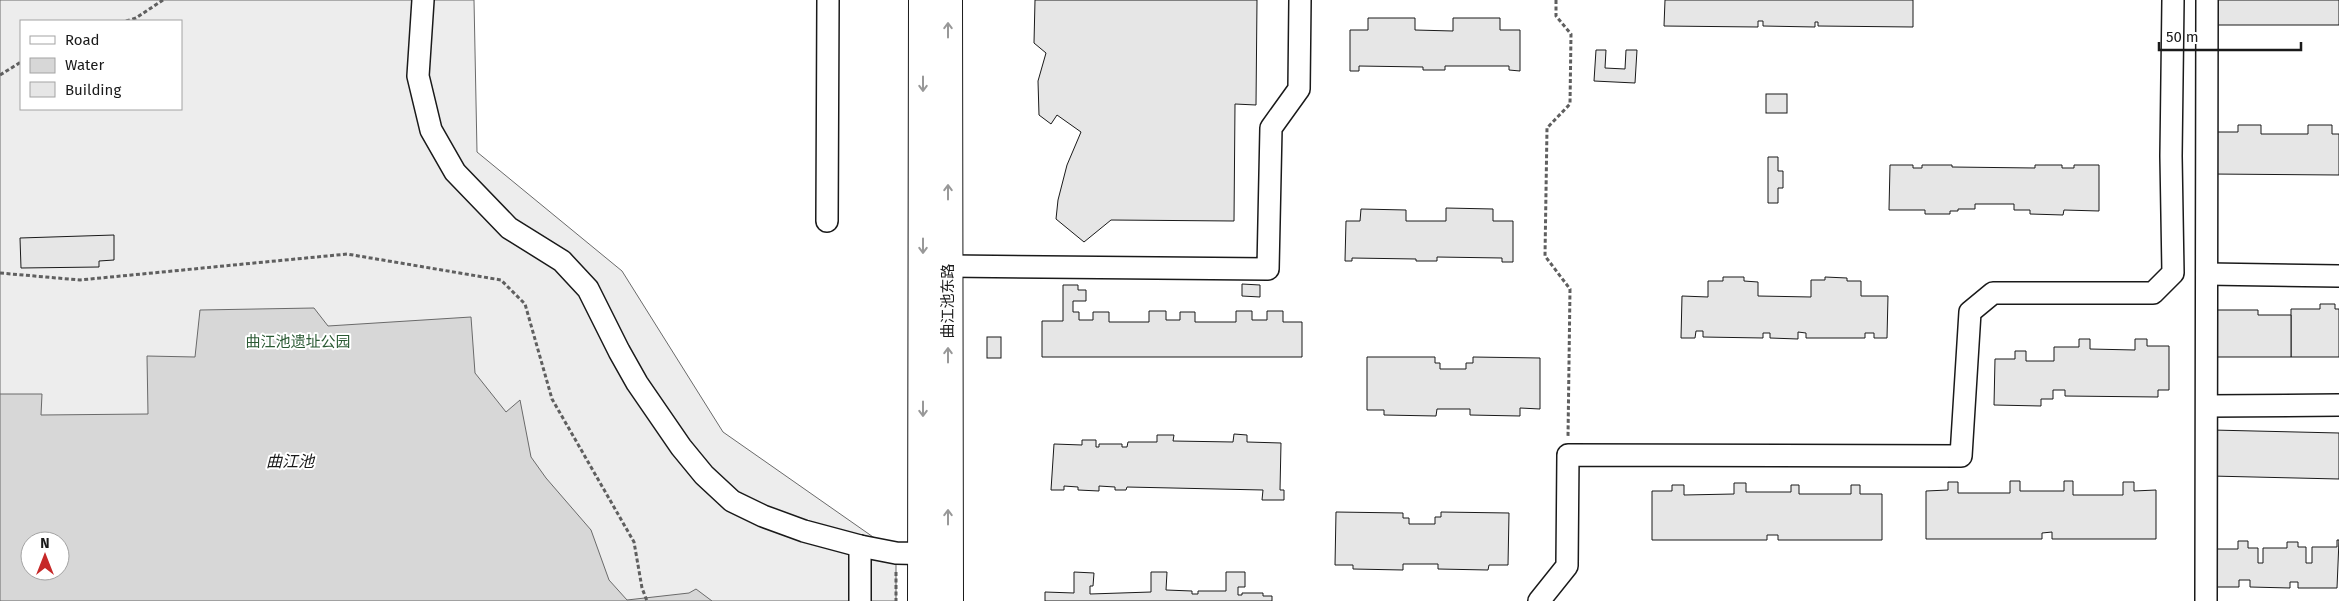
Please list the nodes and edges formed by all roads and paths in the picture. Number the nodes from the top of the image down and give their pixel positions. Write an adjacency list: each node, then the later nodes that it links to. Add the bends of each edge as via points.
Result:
1 (163, 0): 10 (path)
2 (423, 0): 21 (street, via 418,76 432,130 455,172 509,228 562,261 588,289 637,383 704,475 732,501 763,516)
3 (828, 0): 13 (street)
4 (923, 0): 23 (main road, 曲江池东路, one-way to 23)
5 (948, 0): 14 (main road, 曲江池东路, one-way to 5)
6 (1300, 0): 14 (street, via 1298,89 1271,128 1268,269)
7 (1556, 0): 20 (path, via 1556,16 1571,34 1570,104 1547,128 1545,256 1570,289)
8 (2173, 0): 20 (street, via 2173,273 2153,293 1993,294 1970,312 1961,456)
9 (2207, 0): 16 (street)
10 (129, 20)
11 (20, 63): 12 (path)
12 (0, 75)
13 (827, 221)
14 (948, 266): 23 (main road, 曲江池东路, one-way to 14)
15 (0, 273): 24 (path, via 80,280 347,254 501,280 525,304 552,399 634,542)
16 (2207, 274): 17 (street); 19 (street)
17 (2339, 276)
18 (2339, 405): 19 (street)
19 (2207, 406): 30 (street)
20 (1568, 455): 29 (street, via 1567,566)
21 (860, 546): 22 (street); 25 (street)
22 (896, 553): 23 (street); 26 (path)
23 (935, 554): 27 (main road, 曲江池东路); 28 (main road, 曲江池东路)
24 (647, 601)
25 (860, 601)
26 (896, 601)
27 (922, 601)
28 (949, 601)
29 (1539, 601)
30 (2206, 601)

